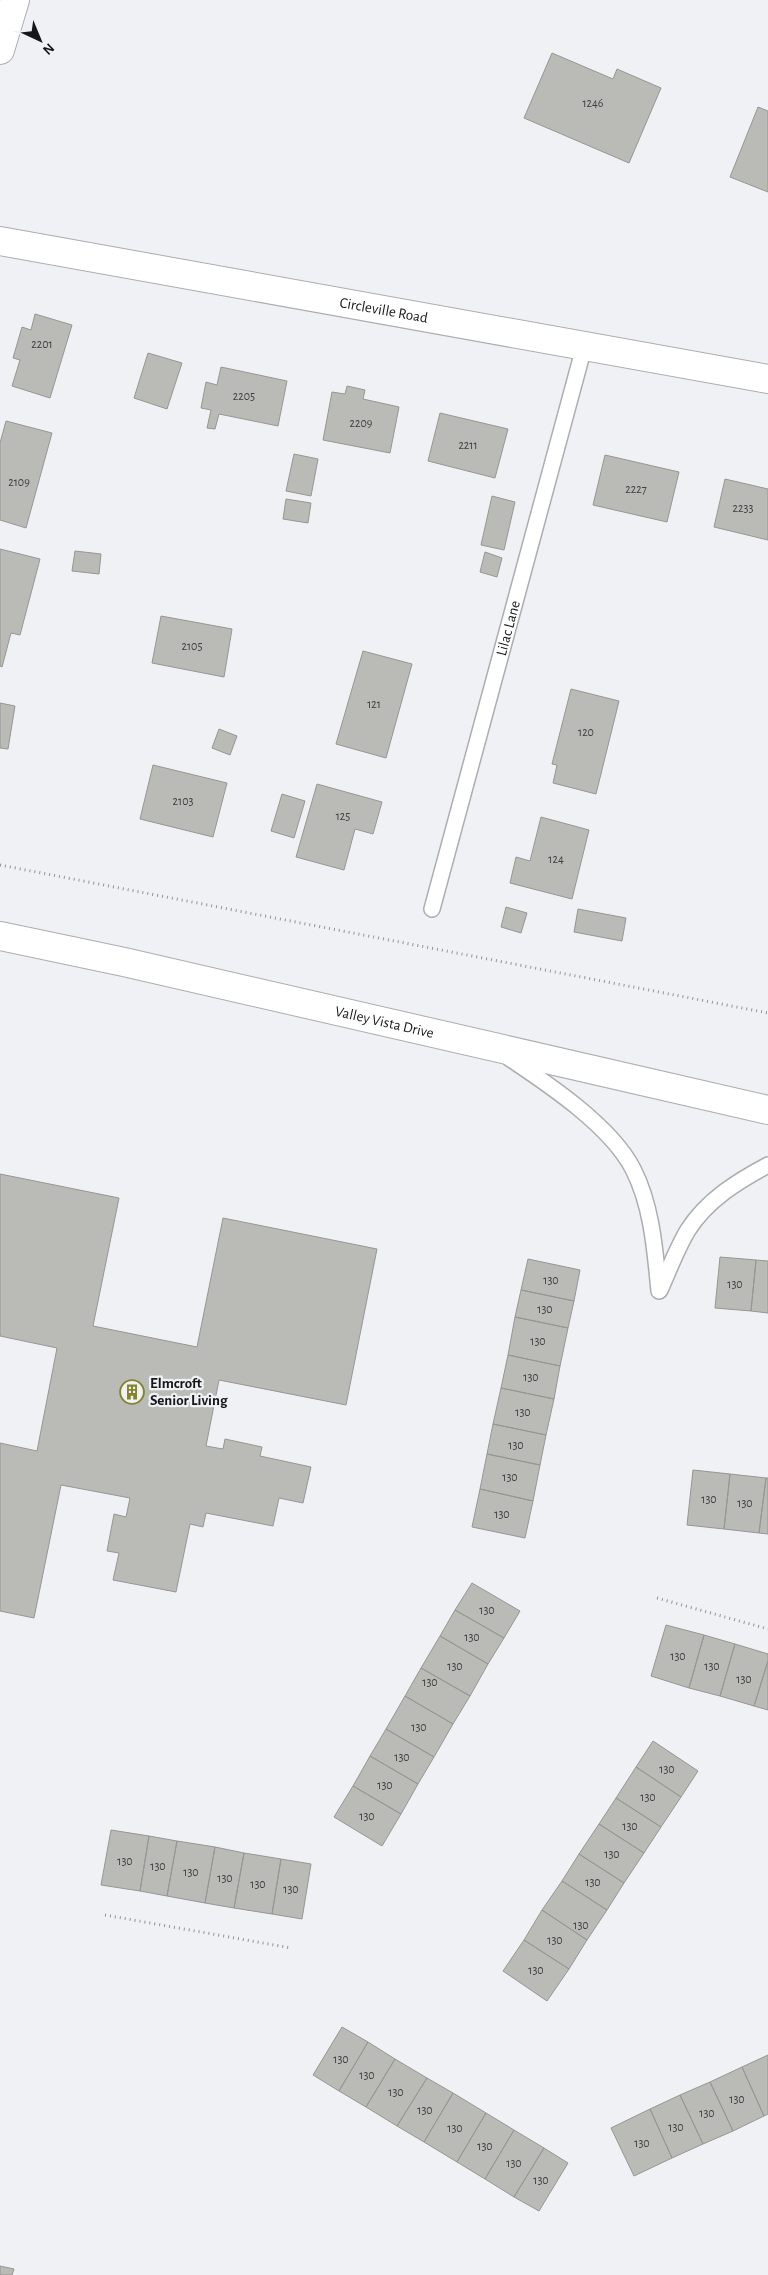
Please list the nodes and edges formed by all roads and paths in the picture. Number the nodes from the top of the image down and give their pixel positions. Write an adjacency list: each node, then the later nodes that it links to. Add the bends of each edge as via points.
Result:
1 (15, 0): 2 (street)
2 (0, 50)
3 (0, 241): 4 (street, Circleville Road)
4 (584, 347): 5 (street, Circleville Road); 7 (lane, Lilac Lane)
5 (768, 379)
6 (0, 864): 9 (path)
7 (432, 909)
8 (0, 936): 10 (street, Valley Vista Drive)
9 (768, 1013)
10 (497, 1049): 11 (street, Valley Vista Drive); 12 (lane, via 562,1094 625,1156 644,1198 654,1243 659,1291 688,1230 713,1201 741,1179)
11 (768, 1110)
12 (768, 1165)
13 (657, 1598): 14 (path)
14 (768, 1629)
15 (105, 1914): 16 (path)
16 (291, 1948)

